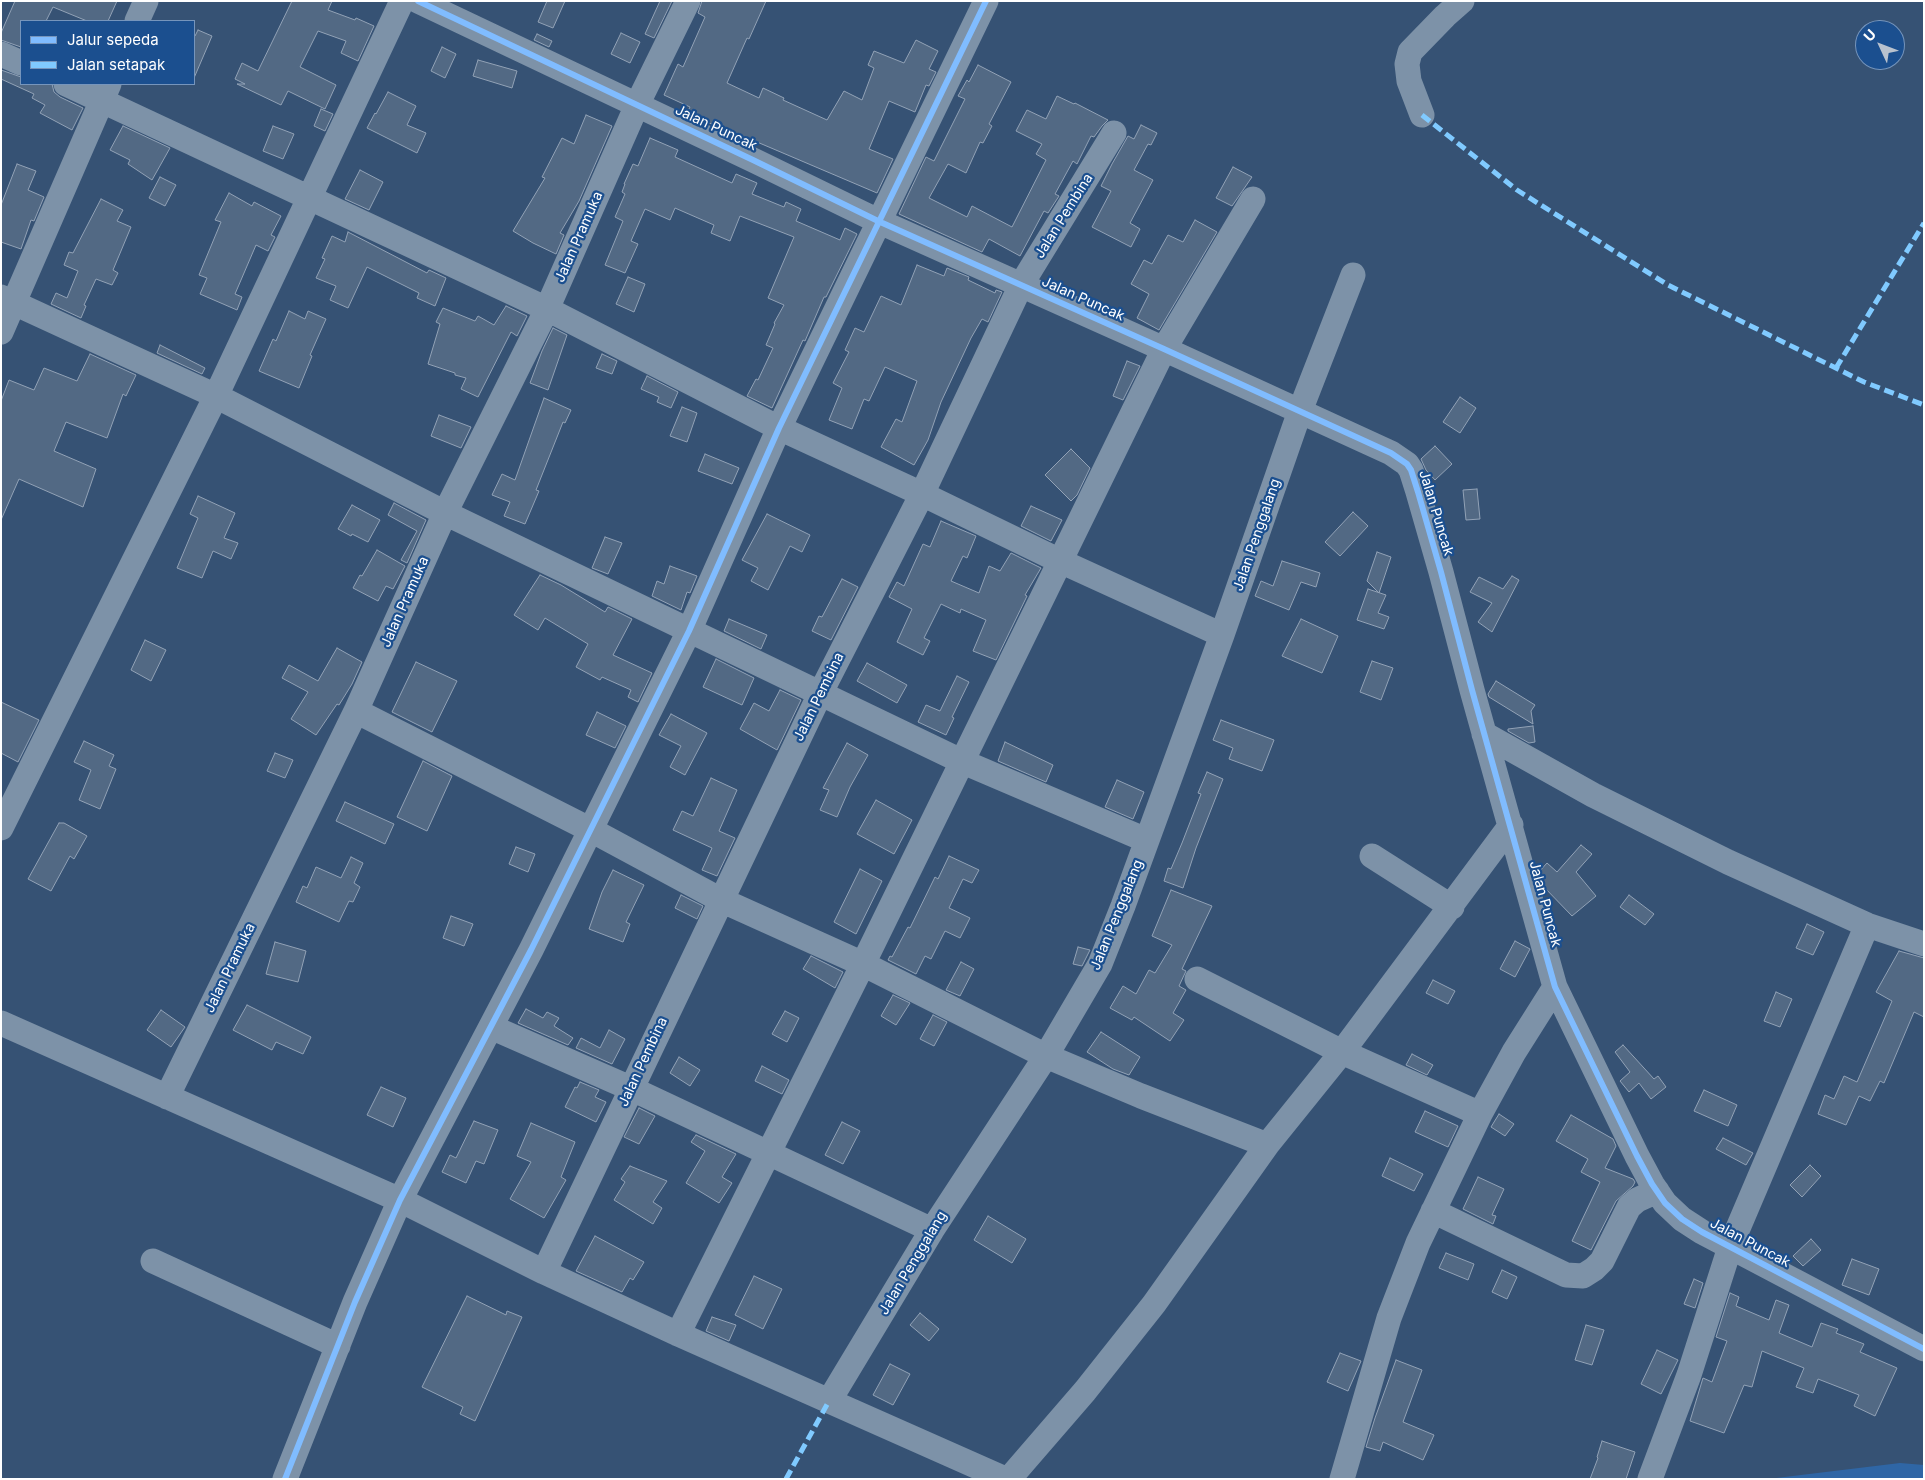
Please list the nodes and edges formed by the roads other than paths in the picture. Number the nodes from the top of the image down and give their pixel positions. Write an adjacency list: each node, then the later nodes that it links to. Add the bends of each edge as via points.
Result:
1 (146, 1): 7 (street)
2 (402, 1): 15 (street)
3 (418, 1): 12 (street, Jalan Puncak)
4 (688, 1): 12 (street, Jalan Pramuka)
5 (986, 1): 17 (street)
6 (1462, 1): 13 (street, via 1410,52 1407,64 1409,82)
7 (137, 20)
8 (1, 54): 9 (street)
9 (20, 63)
10 (71, 85): 11 (street)
11 (105, 92): 15 (street); 20 (street)
12 (637, 105): 17 (street, Jalan Puncak); 21 (street, Jalan Pramuka)
13 (1422, 115)
14 (1114, 133): 19 (street, Jalan Pembina)
15 (310, 198): 21 (street); 24 (street)
16 (1253, 199): 23 (street)
17 (878, 221): 19 (street, Jalan Puncak); 26 (street)
18 (1353, 275): 25 (street, Jalan Penggalang)
19 (1021, 285): 23 (street, Jalan Puncak); 27 (street, Jalan Pembina)
20 (8, 300): 22 (street); 24 (street)
21 (547, 309): 26 (street); 28 (street, Jalan Pramuka)
22 (1, 332)
23 (1164, 348): 25 (street, Jalan Puncak); 29 (street)
24 (216, 396): 28 (street); 37 (street)
25 (1300, 411): 31 (street, Jalan Penggalang); 34 (street, Jalan Puncak, via 1400,458 1411,470)
26 (780, 428): 27 (street); 30 (street)
27 (922, 494): 29 (street); 32 (street, Jalan Pembina)
28 (445, 513): 30 (street); 33 (street, Jalan Pramuka)
29 (1060, 561): 31 (street); 35 (street)
30 (689, 631): 32 (street); 38 (street)
31 (1222, 635): 39 (street, Jalan Penggalang)
32 (820, 694): 35 (street); 41 (street, Jalan Pembina)
33 (356, 711): 38 (street); 53 (street, Jalan Pramuka)
34 (1484, 734): 36 (street, Jalan Puncak); 43 (street, via 1678,838)
35 (961, 762): 39 (street); 45 (street)
36 (1511, 825): 42 (street); 47 (street, Jalan Puncak)
37 (1, 828)
38 (591, 830): 41 (street); 49 (street)
39 (1146, 840): 51 (street, Jalan Penggalang, via 1100,964)
40 (1372, 856): 42 (street)
41 (721, 900): 45 (street); 52 (street, Jalan Pembina)
42 (1452, 906): 50 (street)
43 (1867, 925): 44 (street); 61 (street)
44 (1924, 944)
45 (863, 964): 51 (street); 56 (street)
46 (1197, 979): 50 (street)
47 (1555, 987): 54 (street); 57 (street, Jalan Puncak)
48 (1, 1023): 53 (street)
49 (491, 1027): 52 (street); 58 (street)
50 (1342, 1052): 54 (street); 55 (street)
51 (1046, 1056): 55 (street); 60 (street, Jalan Penggalang)
52 (630, 1088): 56 (street); 63 (street, Jalan Pembina)
53 (167, 1097): 58 (street)
54 (1480, 1114): 59 (street)
55 (1267, 1145): 70 (street, via 1154,1304)
56 (767, 1153): 60 (street); 64 (street)
57 (1657, 1191): 59 (street, via 1629,1207 1602,1261 1583,1276 1566,1275); 61 (street, Jalan Puncak, via 1664,1203 1682,1219)
58 (400, 1200): 63 (street); 65 (street)
59 (1433, 1211): 71 (street, via 1389,1318)
60 (932, 1230): 67 (street, Jalan Penggalang)
61 (1730, 1247): 66 (street, Jalan Puncak); 72 (street, via 1692,1366)
62 (152, 1261): 65 (street)
63 (544, 1272): 64 (street)
64 (678, 1334): 67 (street)
65 (338, 1346): 68 (street)
66 (1924, 1350)
67 (830, 1401): 69 (street)
68 (285, 1479)
69 (1004, 1479)
70 (1009, 1479)
71 (1342, 1479)
72 (1650, 1479)

